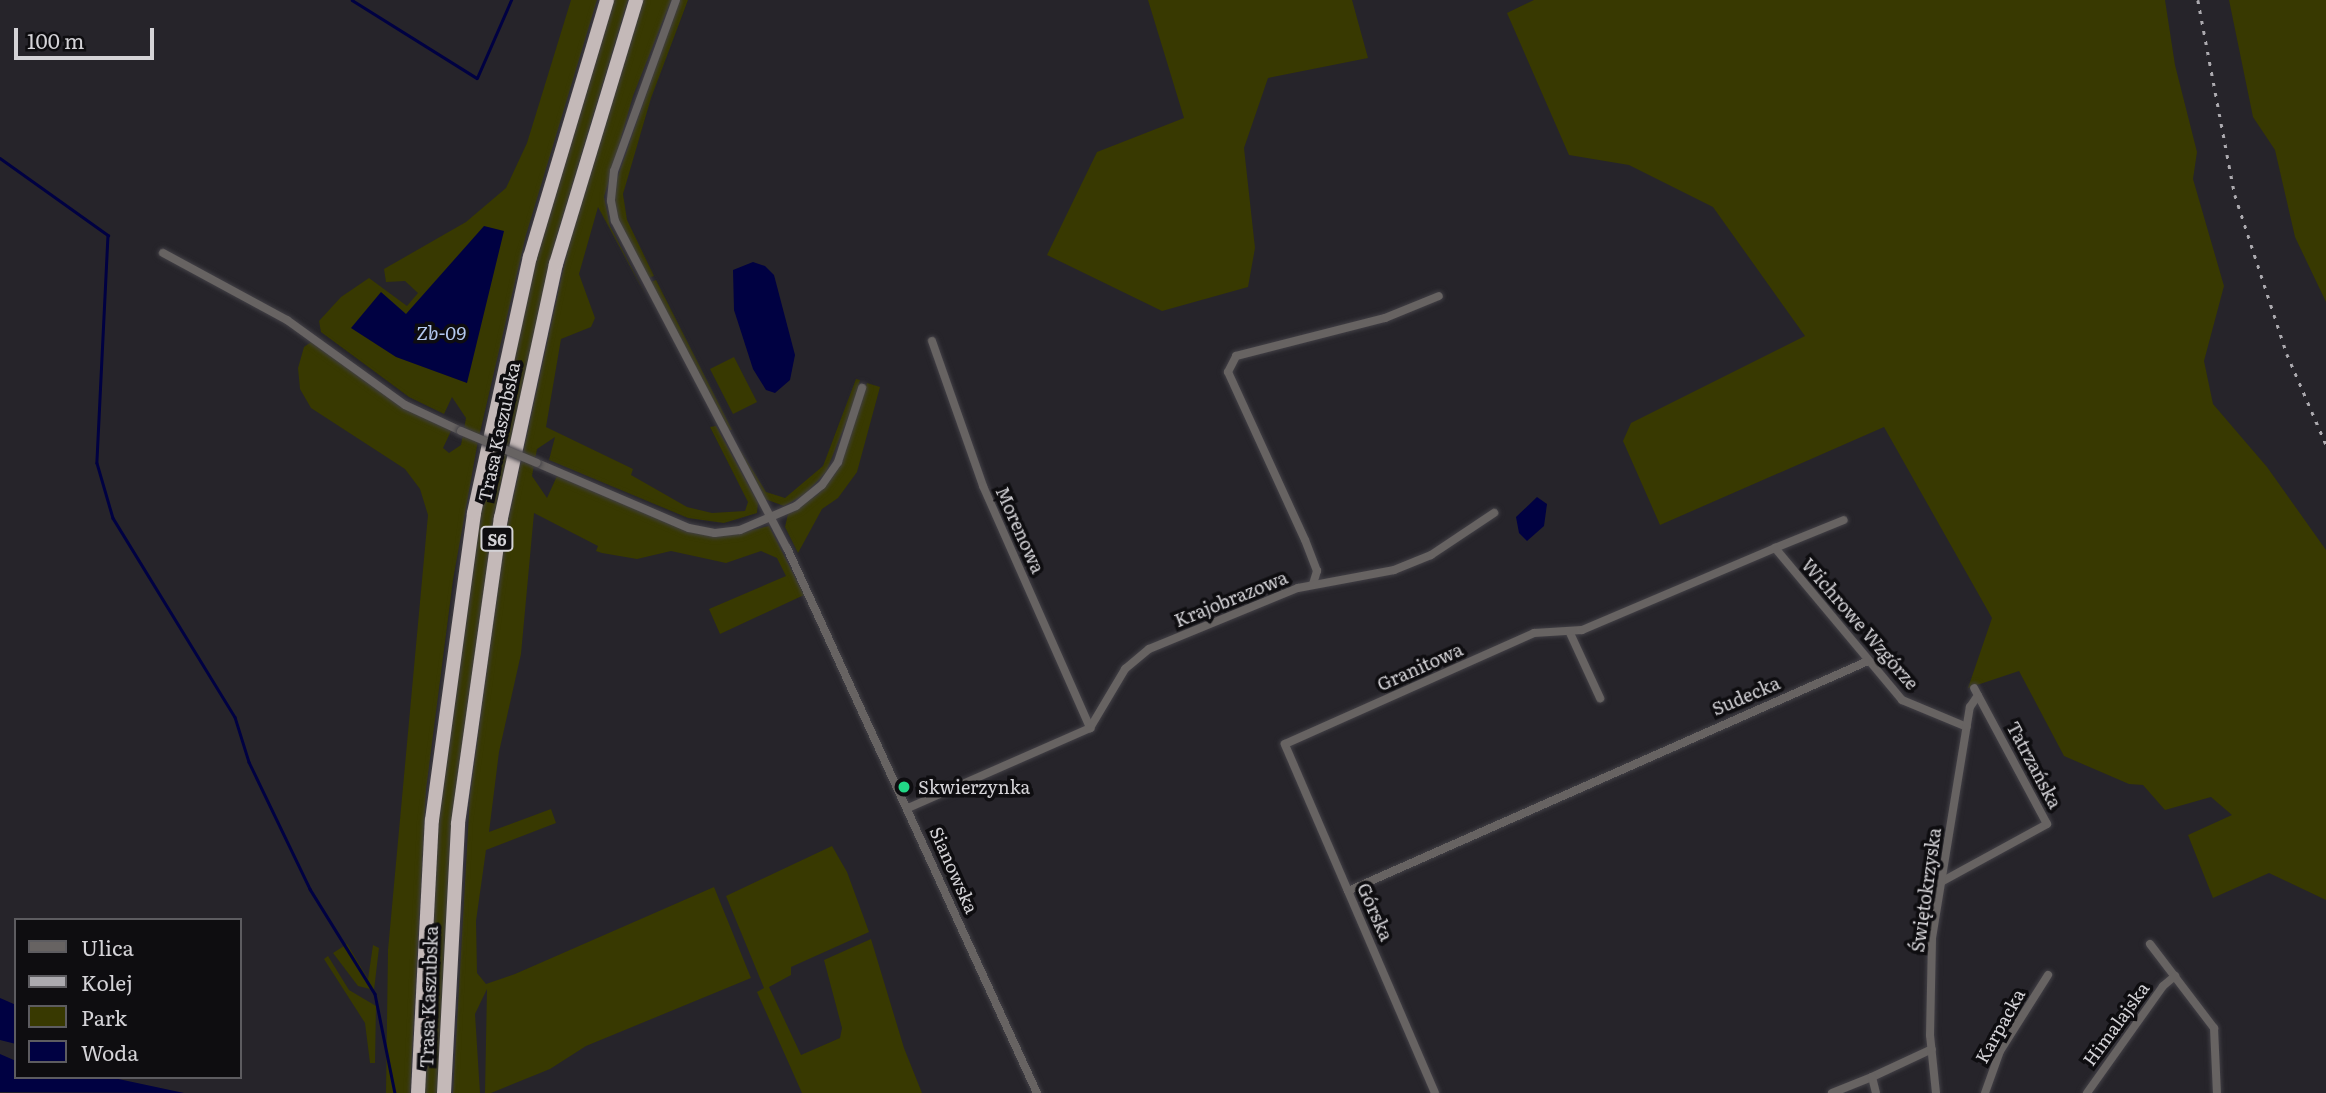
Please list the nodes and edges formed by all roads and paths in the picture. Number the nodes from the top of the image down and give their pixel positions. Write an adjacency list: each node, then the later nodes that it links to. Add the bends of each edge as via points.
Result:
1 (607, 0): 28 (highway, Trasa Kaszubska / S6, via 530,257 474,513 432,820)
2 (636, 0): 29 (highway, Trasa Kaszubska / S6, via 556,264 500,517 458,823)
3 (676, 0): 9 (street, Sianowska, via 614,171 613,213 645,284)
4 (163, 253): 9 (street, bridge, via 287,320 405,405 461,431 689,528 727,532)
5 (1439, 296): 12 (street, via 1385,318 1236,356 1228,372 1305,540 1317,571)
6 (932, 341): 18 (street, Morenowa, via 983,486)
7 (862, 388): 9 (street, via 831,474 804,500)
8 (1494, 513): 12 (street, Krajobrazowa, via 1432,555 1394,570)
9 (771, 518): 20 (street, Sianowska)
10 (1844, 520): 11 (street, Wichrowe Wzgórze)
11 (1775, 548): 13 (street, Wichrowe Wzgórze); 14 (street, Wichrowe Wzgórze)
12 (1313, 584): 18 (street, Krajobrazowa, via 1249,605 1149,649 1125,669)
13 (1570, 633): 16 (street); 19 (street, Granitowa, via 1553,628 1534,633)
14 (1868, 661): 17 (street, Wichrowe Wzgórze, via 1902,700); 22 (street, Sudecka)
15 (1976, 691): 17 (street, Świętokrzyska); 21 (street, Tatrzańska, via 2048,824)
16 (1600, 698)
17 (1967, 727): 21 (street, Świętokrzyska)
18 (1090, 728): 20 (street)
19 (1285, 744): 22 (street, Górska)
20 (908, 808): 30 (street, Sianowska)
21 (1941, 882): 26 (street, Świętokrzyska, via 1932,938)
22 (1348, 891): 31 (street, Górska)
23 (2150, 944): 25 (street)
24 (2048, 975): 35 (street, Karpacka, via 2000,1051)
25 (2175, 976): 36 (street, Himalajska, via 2163,986); 37 (street, via 2214,1028)
26 (1932, 1049): 27 (street); 34 (street, Świętokrzyska)
27 (1872, 1077): 32 (street); 33 (street)
28 (418, 1093)
29 (444, 1093)
30 (1037, 1093)
31 (1435, 1093)
32 (1832, 1093)
33 (1877, 1093)
34 (1936, 1093)
35 (1985, 1093)
36 (2087, 1093)
37 (2217, 1093)

